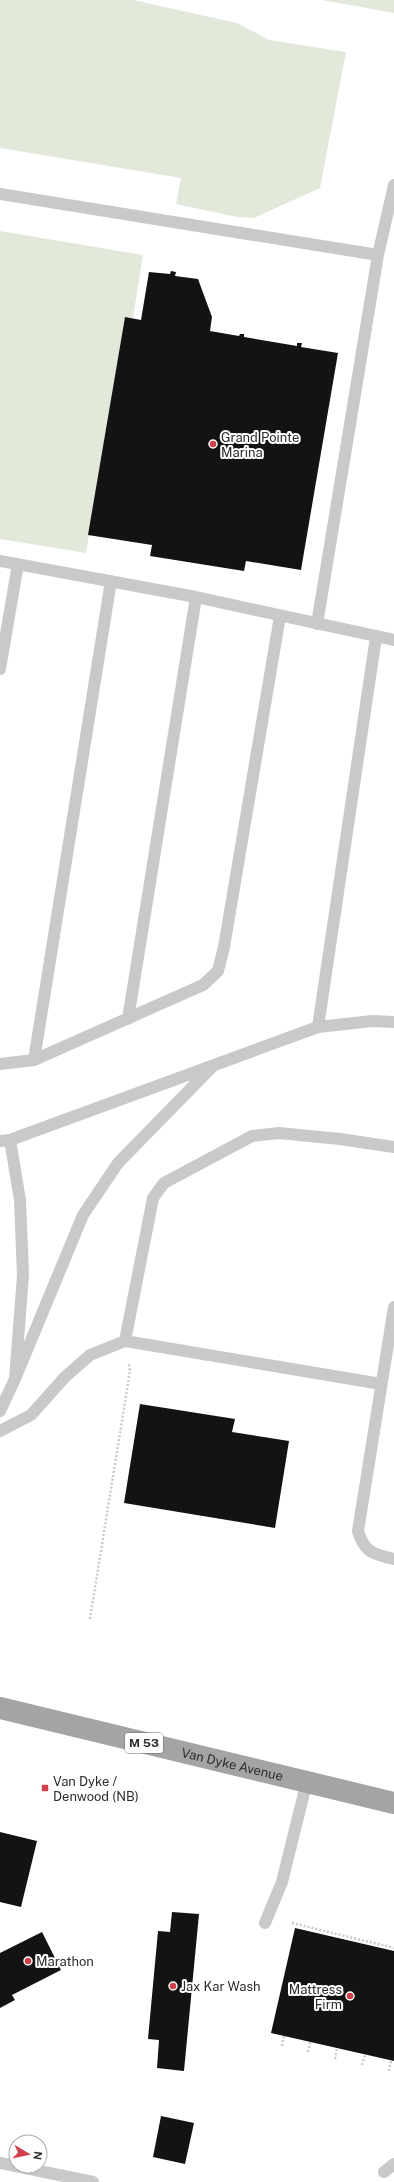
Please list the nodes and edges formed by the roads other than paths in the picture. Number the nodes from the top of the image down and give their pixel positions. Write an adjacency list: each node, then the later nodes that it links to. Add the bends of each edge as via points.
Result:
1 (394, 185): 3 (lane)
2 (0, 194): 3 (lane)
3 (378, 255): 9 (lane)
4 (0, 561): 5 (lane)
5 (18, 564): 6 (lane); 12 (lane)
6 (111, 581): 7 (lane); 16 (lane)
7 (196, 597): 8 (lane); 13 (lane)
8 (280, 616): 9 (lane); 13 (lane, via 218,971 203,985)
9 (317, 624): 10 (lane)
10 (376, 637): 11 (lane); 15 (lane)
11 (394, 640)
12 (0, 669)
13 (128, 1020): 16 (lane)
14 (394, 1022): 15 (lane, via 372,1021)
15 (318, 1027): 17 (lane)
16 (34, 1060): 18 (lane)
17 (215, 1063): 19 (lane); 23 (lane, via 118,1163 83,1215)
18 (0, 1064)
19 (5, 1141): 23 (lane, via 20,1200 23,1275)
20 (394, 1147): 22 (lane, via 279,1132 252,1136 164,1183 153,1198)
21 (394, 1307): 24 (lane)
22 (125, 1341): 24 (lane); 26 (lane, via 90,1356 66,1377 31,1415)
23 (15, 1379): 25 (lane)
24 (382, 1384): 27 (lane, via 358,1531 362,1544 375,1555)
25 (0, 1410)
26 (0, 1431)
27 (394, 1559)
28 (0, 1708): 29 (main road, Van Dyke Avenue / M 53)
29 (307, 1781): 30 (main road, Van Dyke Avenue / M 53); 31 (lane, via 282,1882)
30 (394, 1802)
31 (265, 1923)
32 (0, 2163): 35 (lane)
33 (394, 2164): 34 (lane)
34 (384, 2172)
35 (93, 2182)

